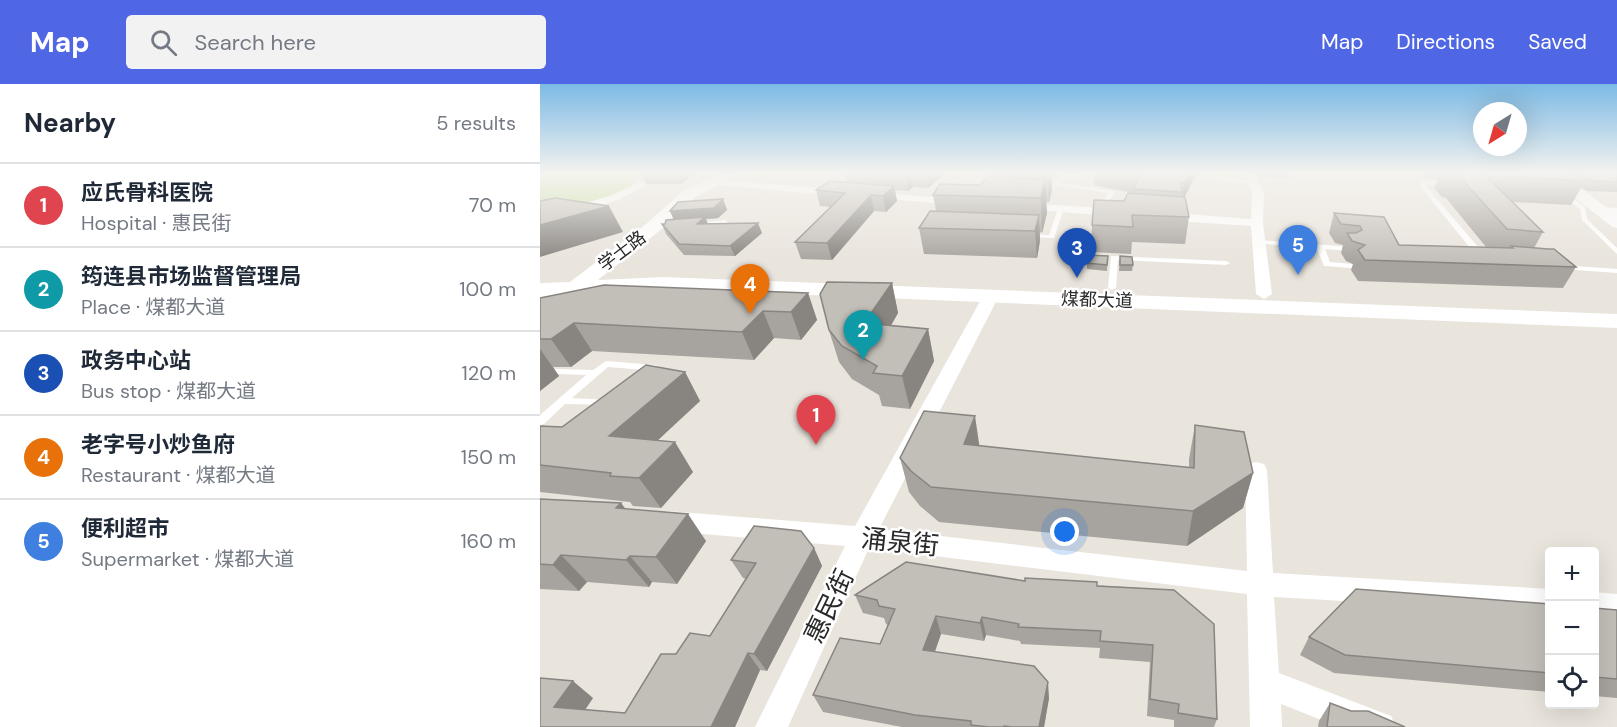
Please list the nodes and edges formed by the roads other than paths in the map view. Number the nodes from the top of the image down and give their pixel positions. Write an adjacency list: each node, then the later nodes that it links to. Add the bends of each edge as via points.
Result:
1 (598, 203): 15 (street)
2 (681, 203): 35 (main road, 学士路, via 657,228)
3 (924, 203): 4 (street)
4 (975, 203)
5 (1105, 203): 13 (lane)
6 (1258, 203): 17 (street)
7 (1437, 203): 29 (lane)
8 (1577, 203): 23 (lane, via 1583,208 1584,219)
9 (1591, 203): 12 (street)
10 (1008, 205): 11 (street)
11 (1061, 209): 13 (street); 21 (lane, via 1052,237)
12 (1601, 211): 14 (street); 18 (street)
13 (1100, 212): 17 (street)
14 (1617, 212)
15 (540, 222)
16 (725, 222): 19 (lane)
17 (1257, 223): 22 (street)
18 (1617, 223)
19 (683, 226)
20 (1087, 231): 28 (lane, via 1085,256)
21 (1018, 236)
22 (1259, 242): 25 (lane); 39 (street)
23 (1607, 243): 24 (lane); 27 (lane)
24 (1617, 244)
25 (1320, 246): 26 (lane); 31 (lane, via 1327,264)
26 (1349, 249)
27 (1617, 252)
28 (1114, 258): 30 (lane); 36 (lane)
29 (1489, 261)
30 (1226, 263)
31 (1352, 266)
32 (1557, 267): 33 (lane)
33 (1617, 271)
34 (540, 280): 35 (main road)
35 (584, 280): 36 (main road, 煤都大道, via 640,272); 37 (main road); 38 (main road, 煤都大道); 41 (main road, 学士路)
36 (1112, 288): 39 (main road, 煤都大道)
37 (540, 290)
38 (991, 296): 39 (main road, 煤都大道); 51 (street, 惠民街)
39 (1265, 300): 40 (main road, 煤都大道); 42 (main road, 煤都大道)
40 (1617, 309)
41 (540, 312)
42 (1617, 321)
43 (558, 371): 44 (lane)
44 (595, 373): 45 (lane, via 606,364 663,369); 46 (lane)
45 (656, 376)
46 (562, 401): 47 (lane); 48 (lane)
47 (616, 403)
48 (540, 421)
49 (1256, 470): 52 (street)
50 (647, 519): 51 (street, 涌泉街)
51 (862, 537): 52 (street, 涌泉街); 57 (street, 惠民街)
52 (1260, 584): 53 (street, 涌泉街); 56 (street)
53 (1545, 602)
54 (1599, 604): 55 (street)
55 (1617, 606)
56 (1265, 682): 58 (street); 59 (street)
57 (771, 727)
58 (1266, 727)
59 (1380, 727)

